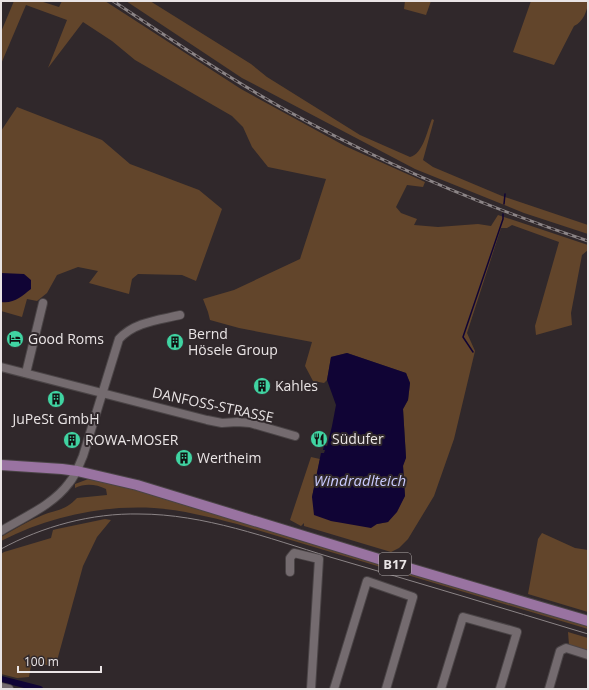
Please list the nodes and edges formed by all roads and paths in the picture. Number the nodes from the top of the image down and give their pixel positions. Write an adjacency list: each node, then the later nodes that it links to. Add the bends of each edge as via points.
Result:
1 (43, 303): 4 (street)
2 (180, 315): 5 (street, via 145,323 126,332 119,339)
3 (1, 367): 4 (street, DANFOSS-STRASSE)
4 (26, 373): 5 (street, DANFOSS-STRASSE)
5 (102, 394): 6 (street, DANFOSS-STRASSE, via 207,420 250,424); 8 (street, via 84,456)
6 (295, 436)
7 (1, 465): 8 (main road, B17)
8 (77, 471): 9 (street, via 70,483 53,499); 11 (main road, B17, via 137,484)
9 (1, 531)
10 (290, 572): 15 (street, via 290,558 294,553 319,559)
11 (588, 621)
12 (588, 655): 20 (street, via 566,648 560,651)
13 (1, 687): 14 (street)
14 (9, 689)
15 (311, 689)
16 (334, 689): 17 (street, via 367,581 413,597)
17 (386, 689)
18 (442, 689): 19 (street, via 463,617 517,632)
19 (500, 689)
20 (549, 689)

